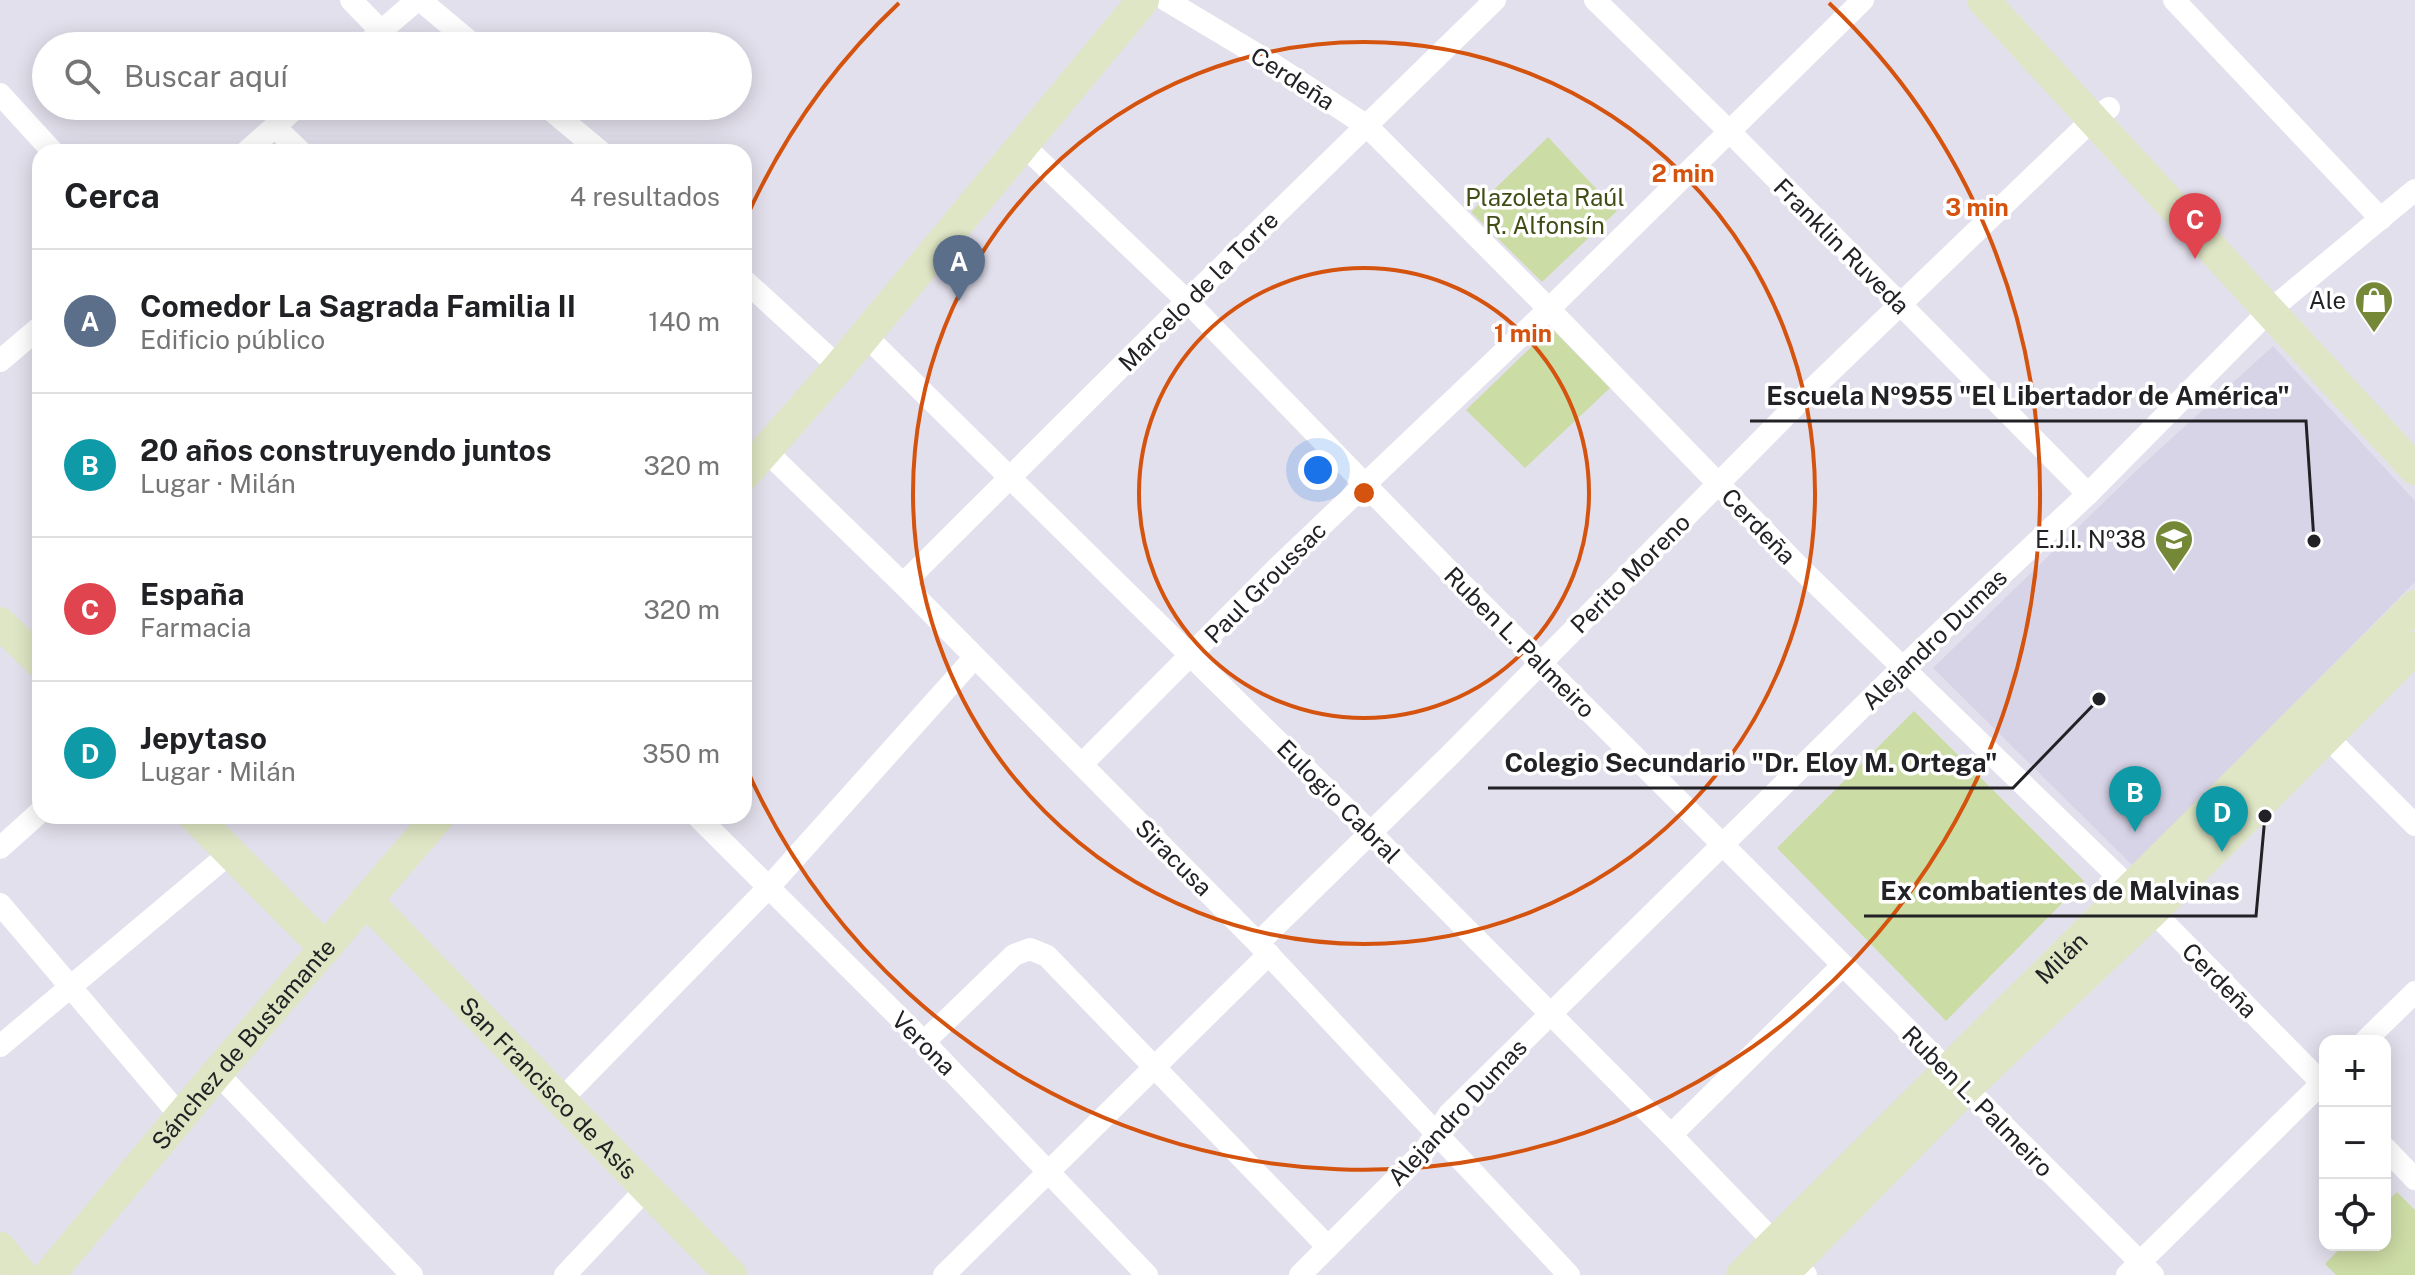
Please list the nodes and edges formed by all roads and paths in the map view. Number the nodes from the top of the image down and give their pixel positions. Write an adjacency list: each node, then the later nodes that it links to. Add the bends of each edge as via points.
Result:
1 (351, 0): 11 (street)
2 (418, 0): 12 (street); 13 (street)
3 (1143, 0): 25 (main road)
4 (1166, 0): 18 (street, Cerdeña)
5 (1495, 0): 18 (street, Marcelo de la Torre)
6 (1595, 0): 20 (street, Franklin Ruveda)
7 (1863, 0): 20 (street, Paul Groussac)
8 (1983, 0): 15 (main road)
9 (2011, 0): 15 (main road)
10 (2174, 0): 27 (street)
11 (369, 32)
12 (379, 32)
13 (458, 32)
14 (0, 94): 21 (street)
15 (2100, 114): 30 (street, Perito Moreno); 31 (main road)
16 (283, 120): 19 (street)
17 (563, 120): 24 (street)
18 (1367, 126): 29 (street, Marcelo de la Torre); 32 (street, Cerdeña)
19 (275, 127): 22 (street); 23 (street)
20 (1729, 131): 30 (street, Franklin Ruveda); 32 (street, Paul Groussac)
21 (46, 144)
22 (255, 144)
23 (293, 144)
24 (591, 144)
25 (1023, 145): 29 (street, Ruben L. Palmeiro); 34 (main road)
26 (2415, 190): 27 (street, Alejandro Dumas)
27 (2381, 219): 31 (street, Alejandro Dumas)
28 (752, 287): 36 (street)
29 (1187, 301): 41 (street, Marcelo de la Torre); 42 (street, Ruben L. Palmeiro)
30 (1900, 304): 43 (street, Perito Moreno); 44 (street, Franklin Ruveda)
31 (2276, 306): 37 (main road); 40 (main road); 44 (street, Alejandro Dumas)
32 (1549, 309): 42 (street, Paul Groussac); 43 (street, Cerdeña)
33 (32, 334): 35 (street)
34 (865, 335): 36 (main road); 41 (street, Eulogio Cabral)
35 (0, 361)
36 (839, 367): 38 (main road)
37 (2415, 440)
38 (766, 451): 39 (main road); 45 (street, Siracusa)
39 (752, 466)
40 (2415, 469)
41 (1010, 477): 45 (street, Marcelo de la Torre); 50 (street, Eulogio Cabral)
42 (1365, 484): 50 (street, Paul Groussac); 52 (street, Ruben L. Palmeiro)
43 (1719, 485): 52 (street, Perito Moreno); 53 (street, Cerdeña)
44 (2088, 494): 53 (street, Alejandro Dumas)
45 (903, 584): 51 (street, Siracusa)
46 (2415, 606): 54 (main road, Milán)
47 (0, 623): 49 (main road)
48 (2415, 648): 54 (main road, Milán)
49 (32, 654)
50 (1189, 657): 55 (street, Paul Groussac); 61 (street, Eulogio Cabral)
51 (974, 658): 55 (street, Siracusa); 65 (street)
52 (1540, 662): 61 (street, Perito Moreno); 62 (street, Ruben L. Palmeiro)
53 (1902, 668): 62 (street, Alejandro Dumas); 67 (street, Cerdeña)
54 (2316, 726): 60 (street); 67 (main road, Milán)
55 (1082, 764): 70 (street, Siracusa)
56 (32, 819): 63 (street)
57 (202, 824): 64 (main road)
58 (432, 824): 66 (main road, Sánchez de Bustamante)
59 (705, 824): 65 (street, Verona)
60 (2415, 825)
61 (1371, 833): 70 (street, Perito Moreno); 74 (street, Eulogio Cabral)
62 (1722, 844): 71 (street, Ruben L. Palmeiro); 74 (street, Alejandro Dumas)
63 (0, 848)
64 (230, 853): 69 (main road); 72 (street)
65 (769, 887): 76 (street, Verona); 83 (street)
66 (366, 900): 69 (main road, Sánchez de Bustamante); 83 (main road, San Francisco de Asís)
67 (2141, 901): 80 (street, Cerdeña); 81 (main road, Milán)
68 (0, 904): 72 (street)
69 (325, 948): 79 (main road, Sánchez de Bustamante)
70 (1264, 948): 78 (street, Perito Moreno); 85 (street, Siracusa)
71 (1843, 965): 81 (street, Ruben L. Palmeiro); 86 (street)
72 (69, 987): 77 (street); 84 (street)
73 (2415, 992): 75 (street)
74 (1551, 1013): 85 (street, Alejandro Dumas, via 1449,1114); 86 (street, Eulogio Cabral)
75 (2371, 1035)
76 (924, 1042): 78 (street, via 1014,955 1030,949 1047,956); 88 (street, Verona)
77 (0, 1046)
78 (1156, 1067): 88 (street, Perito Moreno); 91 (street)
79 (217, 1073): 84 (main road, Sánchez de Bustamante); 97 (street)
80 (2319, 1078)
81 (1956, 1080): 93 (main road, Milán); 95 (street, Ruben L. Palmeiro)
82 (2319, 1088): 95 (street)
83 (560, 1101): 90 (main road, San Francisco de Asís)
84 (182, 1118): 94 (main road, Sánchez de Bustamante)
85 (1436, 1135): 91 (street, Alejandro Dumas); 103 (street, Siracusa)
86 (1671, 1135): 93 (street, Eulogio Cabral)
87 (2391, 1154): 89 (street)
88 (1050, 1172): 100 (street, Perito Moreno); 101 (street, Verona)
89 (2415, 1179)
90 (647, 1188): 98 (street); 99 (main road, San Francisco de Asís)
91 (1328, 1247): 102 (street, Alejandro Dumas)
92 (0, 1248): 96 (main road)
93 (1789, 1264): 104 (main road, Milán)
94 (63, 1270)
95 (2140, 1271)
96 (22, 1275)
97 (412, 1275)
98 (565, 1275)
99 (731, 1275)
100 (944, 1275)
101 (1147, 1275)
102 (1300, 1275)
103 (1569, 1275)
104 (1742, 1275)

